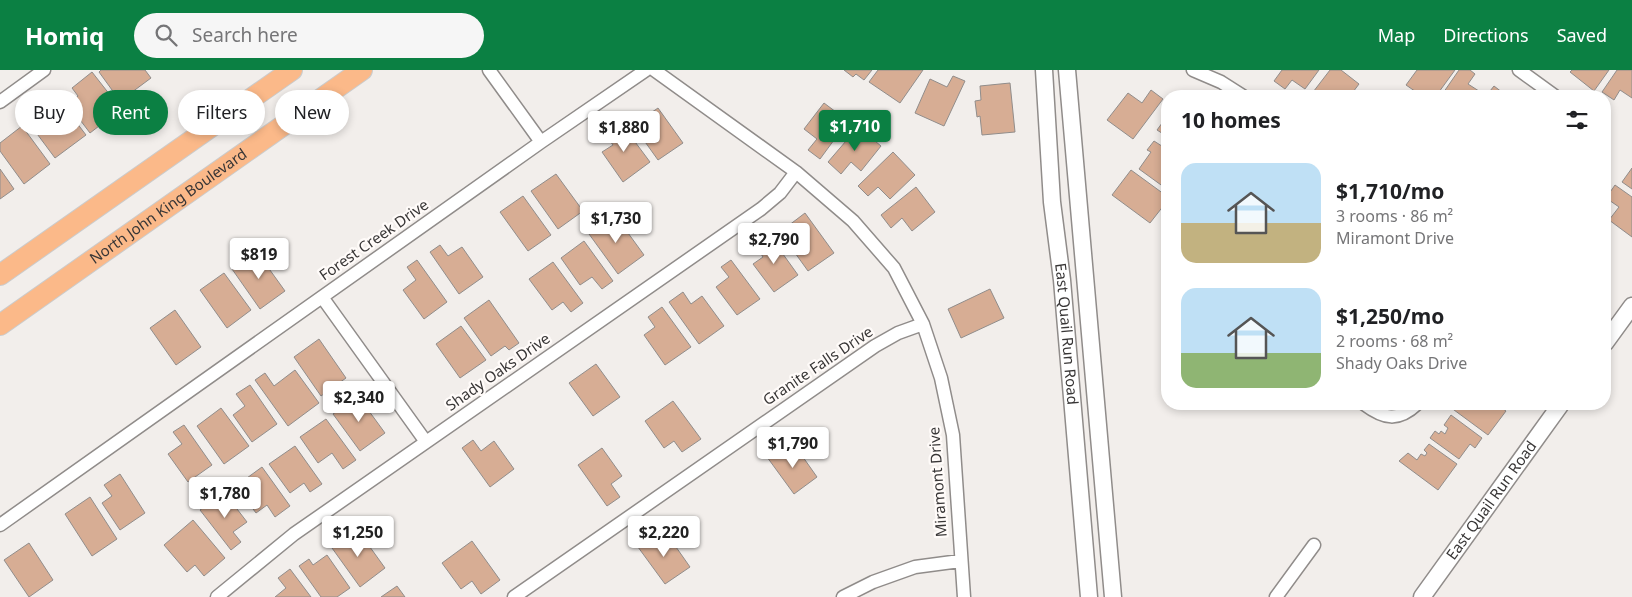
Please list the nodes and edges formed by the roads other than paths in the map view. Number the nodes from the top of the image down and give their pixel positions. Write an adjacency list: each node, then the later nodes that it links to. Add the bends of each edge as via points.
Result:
1 (44, 70): 13 (street)
2 (292, 70): 16 (main road)
3 (362, 70): 20 (main road, North John King Boulevard)
4 (489, 70): 14 (street)
5 (646, 70): 14 (street, Forest Creek Drive)
6 (654, 70): 15 (street, Miramont Drive)
7 (1044, 70): 33 (street, East Quail Run Road, via 1052,202)
8 (1067, 70): 34 (street, East Quail Run Road)
9 (1193, 70): 11 (street)
10 (1519, 70): 12 (street)
11 (1234, 90)
12 (1547, 90)
13 (0, 102)
14 (541, 142): 17 (street, Forest Creek Drive)
15 (796, 172): 19 (street, Miramont Drive, via 853,221 894,268); 25 (street, Shady Oaks Drive, via 780,193 761,209)
16 (0, 275)
17 (322, 297): 25 (street); 26 (street, Forest Creek Drive)
18 (1632, 306): 21 (street)
19 (923, 324): 28 (street, Miramont Drive, via 942,378 954,435); 30 (street, Granite Falls Drive, via 875,346)
20 (0, 325)
21 (1611, 335)
22 (1374, 410): 23 (street, via 1393,417)
23 (1410, 410)
24 (1557, 410): 36 (street, East Quail Run Road)
25 (426, 442): 29 (street, Shady Oaks Drive, via 294,534)
26 (0, 525)
27 (1314, 545): 35 (street)
28 (960, 561): 31 (street, via 915,567); 32 (street, Miramont Drive)
29 (217, 597)
30 (514, 597)
31 (842, 597)
32 (964, 597)
33 (1090, 597)
34 (1113, 597)
35 (1276, 597)
36 (1422, 597)

